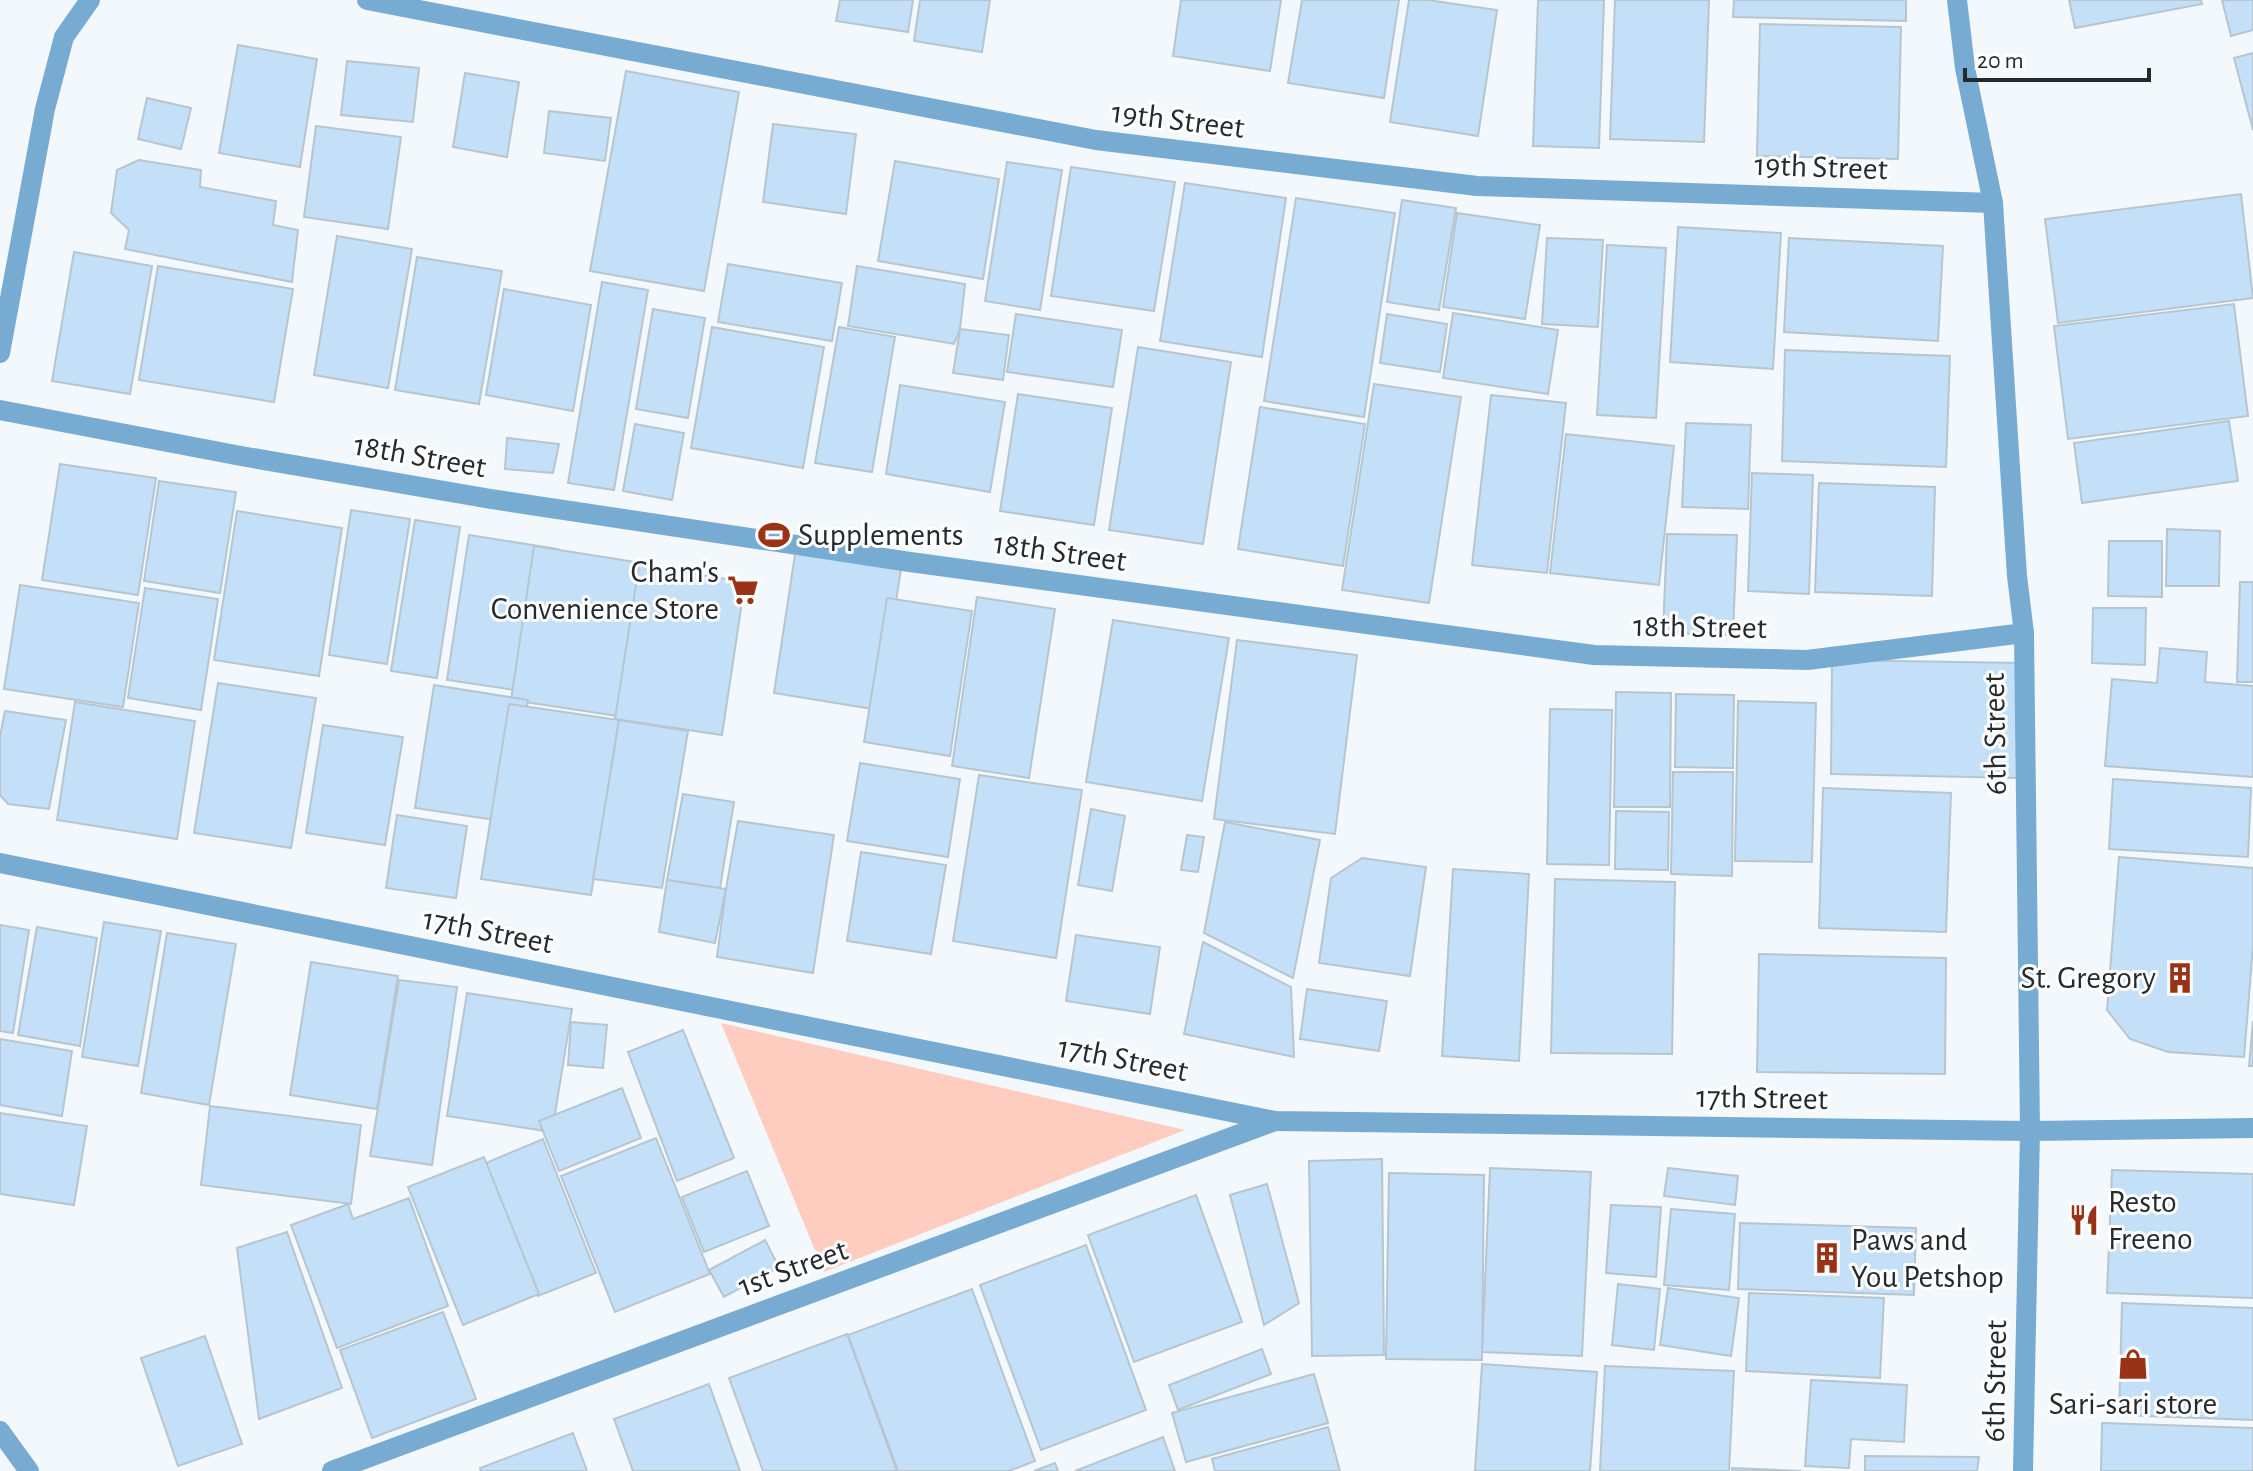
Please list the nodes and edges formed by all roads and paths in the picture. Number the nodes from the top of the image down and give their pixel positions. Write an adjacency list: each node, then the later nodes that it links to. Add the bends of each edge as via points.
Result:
1 (90, 0): 5 (street, via 64,37 45,109)
2 (367, 0): 4 (street, 19th Street, via 1112,142 1477,186)
3 (1957, 0): 4 (street, 6th Street)
4 (1993, 203): 7 (street, 6th Street)
5 (0, 353)
6 (0, 410): 7 (street, 18th Street, via 491,499 1594,655 1807,660)
7 (2024, 633): 11 (street, 6th Street)
8 (0, 863): 9 (street, 17th Street)
9 (1275, 1121): 11 (street, 17th Street); 14 (street, 1st Street)
10 (2253, 1128): 11 (street, 17th Street)
11 (2030, 1131): 15 (street, 6th Street)
12 (0, 1431): 13 (street)
13 (29, 1471)
14 (332, 1471)
15 (2023, 1471)

